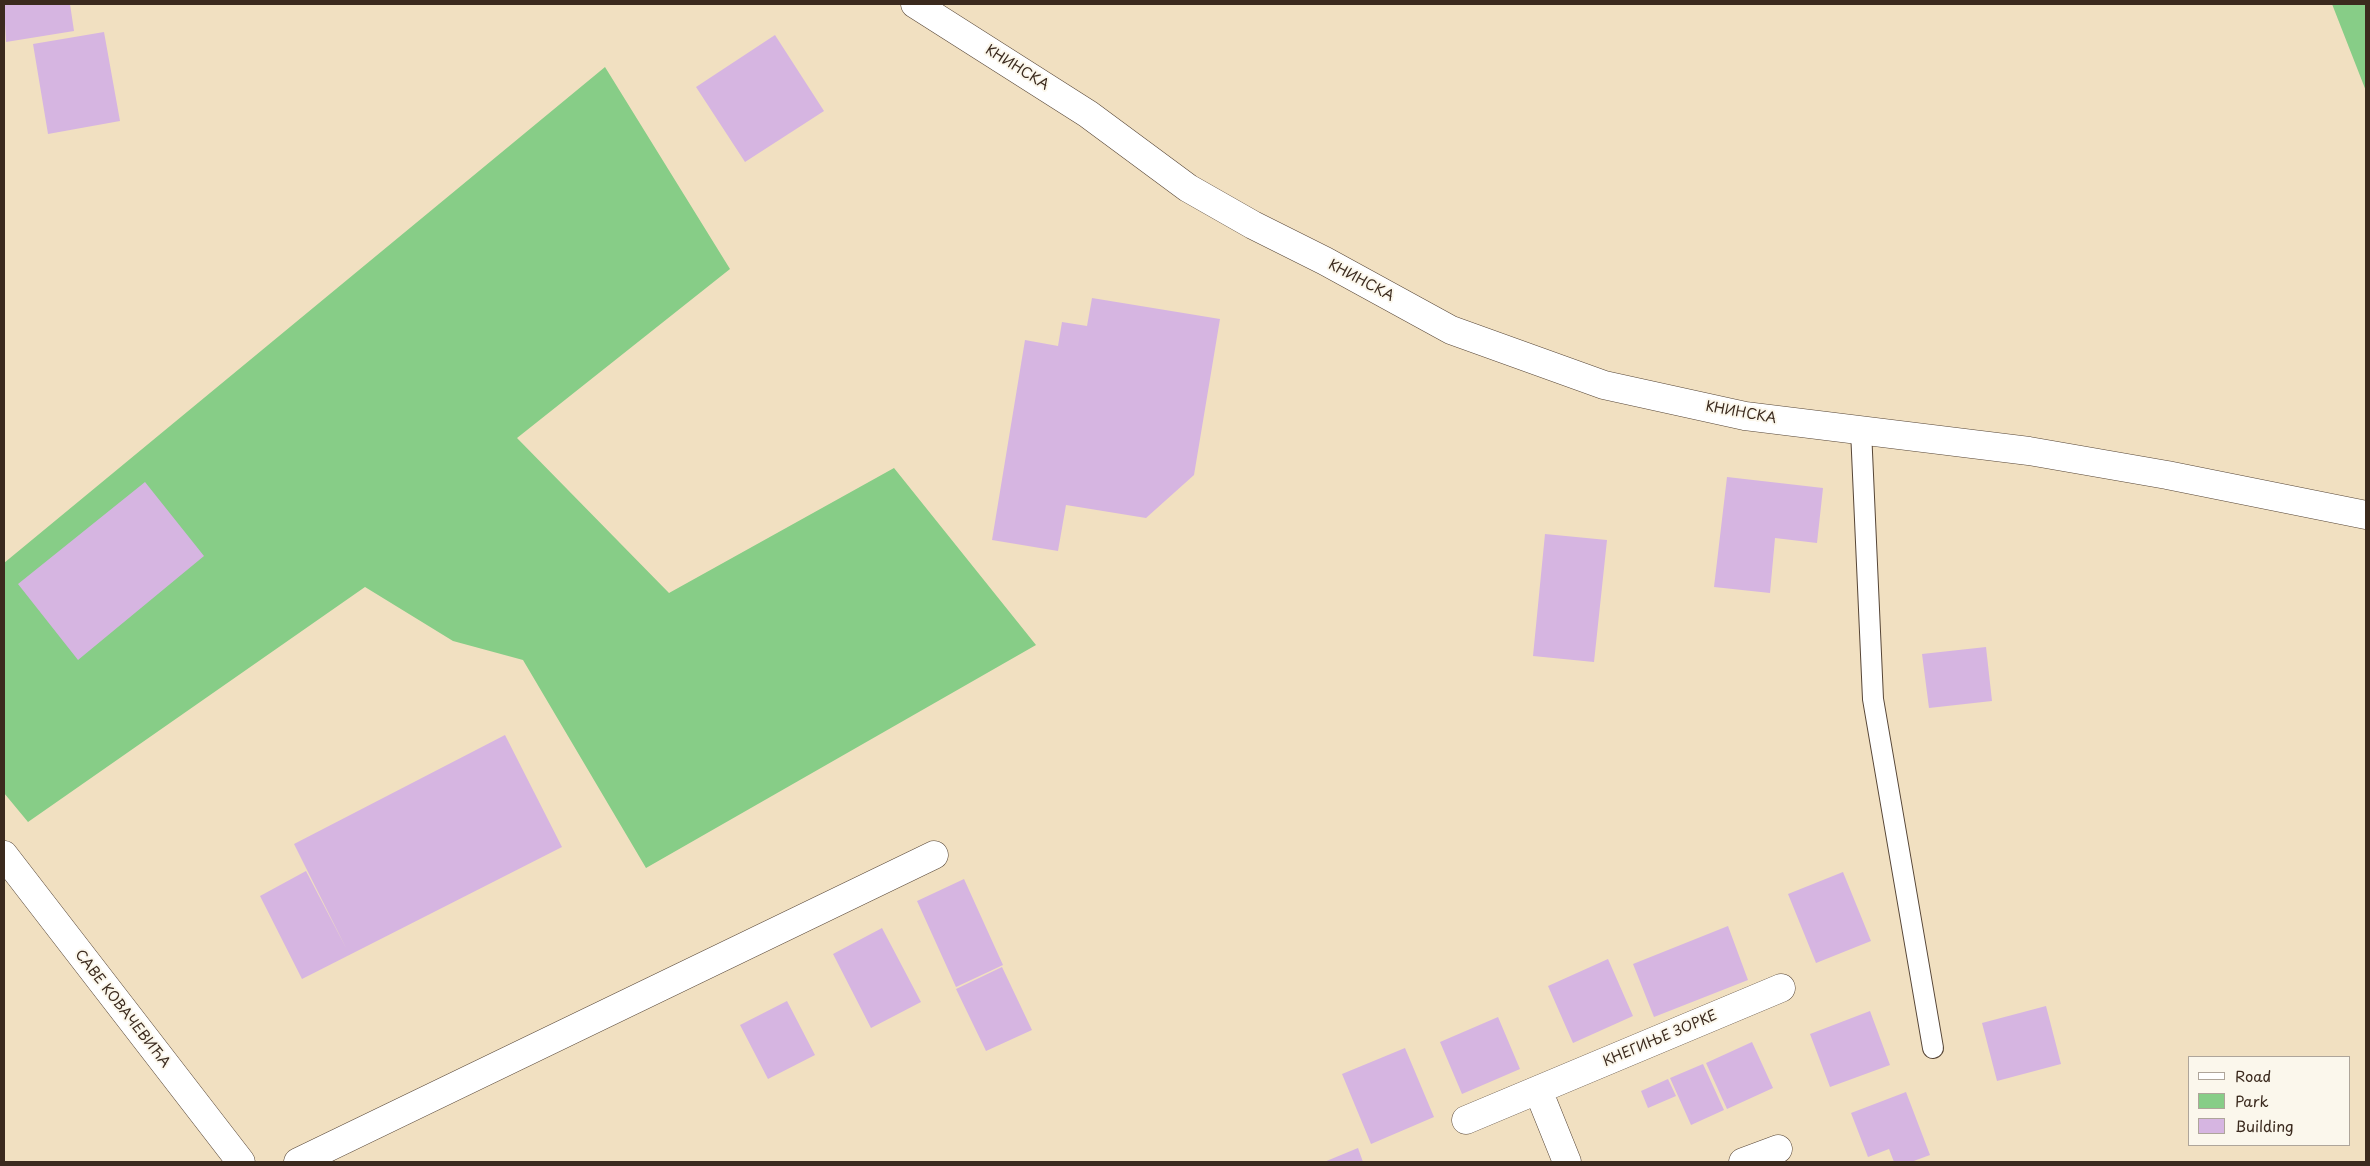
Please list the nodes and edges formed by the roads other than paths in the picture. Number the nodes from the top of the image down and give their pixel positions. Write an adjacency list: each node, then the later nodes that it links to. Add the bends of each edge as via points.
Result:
1 (915, 4): 2 (street, КНИНСКА, via 1088,114 1188,188 1452,330 1604,385 1745,416)
2 (1861, 430): 3 (street, КНИНСКА, via 2030,451); 7 (lane, via 1873,699)
3 (2366, 516)
4 (4, 855): 11 (street, САВЕ КОВАЧЕВИЋА)
5 (934, 855): 12 (street)
6 (1781, 988): 8 (street, КНЕГИЊЕ ЗОРКЕ)
7 (1933, 1048)
8 (1538, 1090): 9 (street, КНЕГИЊЕ ЗОРКЕ); 13 (street)
9 (1466, 1120)
10 (1778, 1149): 14 (street)
11 (241, 1162)
12 (298, 1162)
13 (1567, 1162)
14 (1743, 1162)

